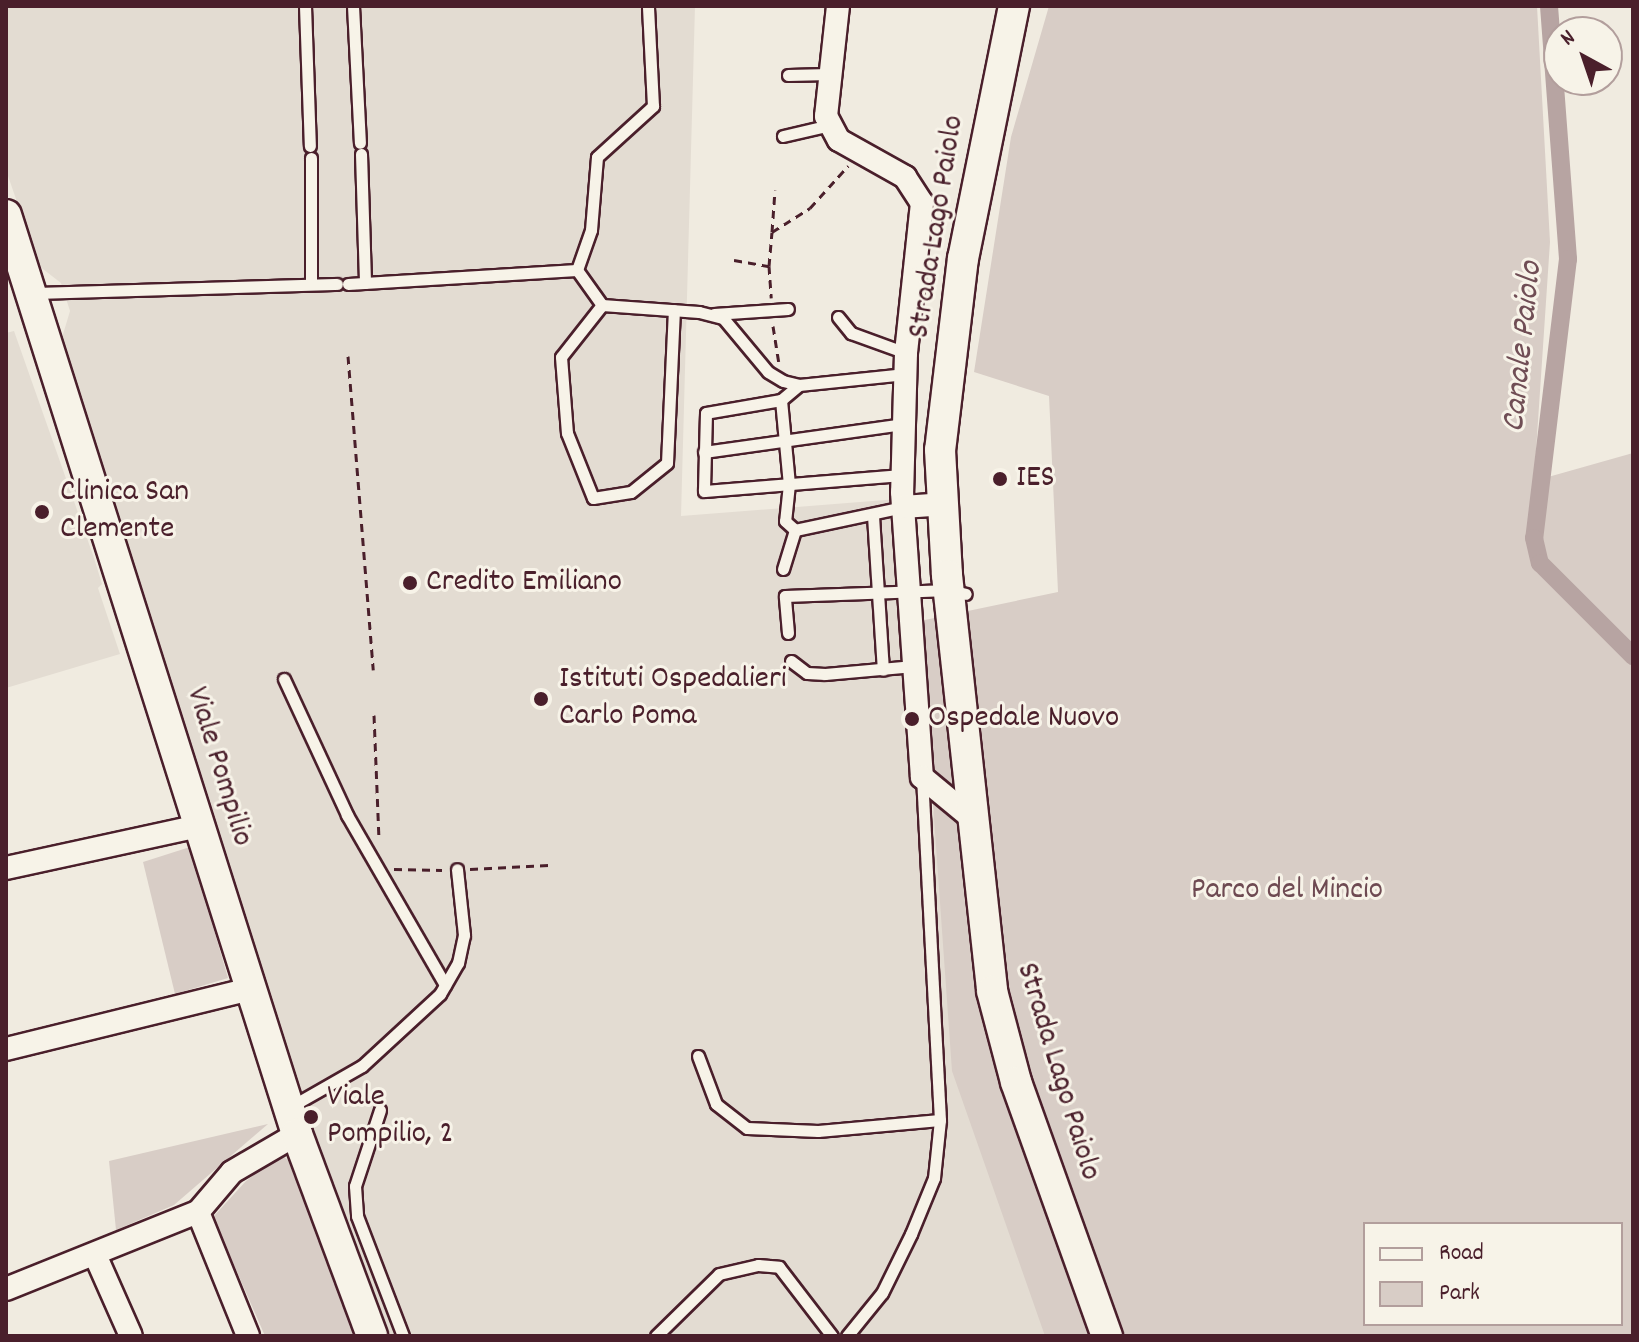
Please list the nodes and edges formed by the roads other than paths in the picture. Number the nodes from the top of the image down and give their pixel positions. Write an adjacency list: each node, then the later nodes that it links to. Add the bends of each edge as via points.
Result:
1 (305, 6): 15 (lane)
2 (353, 6): 14 (lane)
3 (648, 6): 13 (lane, via 653,106 597,157 591,230)
4 (838, 6): 7 (street)
5 (1014, 6): 9 (street, Strada Lago Paiolo)
6 (1029, 6): 9 (street, Strada Lago Paiolo)
7 (829, 74): 8 (lane); 10 (street, via 825,105)
8 (788, 75)
9 (997, 89): 23 (street, Strada Lago Paiolo, via 963,258)
10 (830, 125): 11 (lane); 22 (street, via 839,140 862,156 905,177 922,203)
11 (783, 136)
12 (6, 215): 16 (street, Viale Pompilio)
13 (577, 270): 14 (lane); 17 (lane)
14 (365, 283): 15 (lane)
15 (311, 284): 16 (lane)
16 (32, 293): 46 (street, Viale Pompilio)
17 (602, 305): 19 (lane); 19 (lane, via 561,357 567,433 593,498 631,492 667,463)
18 (788, 309): 20 (lane)
19 (674, 310): 20 (lane)
20 (713, 314): 24 (lane, via 735,326 768,372)
21 (838, 317): 22 (lane, via 851,333)
22 (905, 364): 24 (lane); 26 (street)
23 (951, 376): 31 (street, Strada Lago Paiolo, via 940,450); 38 (street, Strada Lago Paiolo)
24 (799, 385): 25 (lane)
25 (781, 400): 27 (lane); 28 (lane, via 706,413)
26 (904, 424): 27 (lane); 29 (street)
27 (784, 440): 28 (lane); 30 (lane)
28 (704, 452): 30 (lane, via 704,491)
29 (902, 475): 30 (lane); 32 (street)
30 (789, 484): 34 (lane, via 785,521)
31 (942, 504): 32 (street); 38 (street, Strada Lago Paiolo)
32 (903, 507): 33 (lane); 37 (street)
33 (873, 516): 34 (lane); 36 (lane)
34 (795, 530): 35 (lane)
35 (783, 569)
36 (877, 592): 37 (lane); 39 (lane, via 785,596); 42 (lane)
37 (908, 592): 38 (lane); 41 (street)
38 (957, 592): 45 (street, Strada Lago Paiolo)
39 (788, 633)
40 (791, 661): 42 (lane, via 807,673)
41 (914, 666): 42 (lane); 44 (street)
42 (883, 670)
43 (284, 679): 50 (lane, via 347,815)
44 (922, 777): 45 (street); 55 (lane)
45 (974, 820): 67 (street, Strada Lago Paiolo, via 992,991 1016,1082)
46 (200, 829): 47 (street); 49 (lane); 51 (street, Viale Pompilio)
47 (6, 868)
48 (457, 869): 50 (lane, via 464,935 458,963)
49 (6, 875)
50 (445, 985): 56 (lane, via 362,1066)
51 (250, 989): 52 (street); 56 (street, Viale Pompilio)
52 (6, 1049)
53 (698, 1056): 55 (lane, via 716,1104 747,1128 818,1131)
54 (380, 1110): 63 (lane, via 355,1186 357,1216)
55 (940, 1120): 66 (lane, via 934,1178 911,1234 882,1293)
56 (292, 1121): 57 (street, via 232,1172); 62 (street, Viale Pompilio)
57 (198, 1212): 58 (street); 61 (street)
58 (96, 1257): 59 (street); 60 (street)
59 (6, 1289)
60 (131, 1336)
61 (248, 1336)
62 (372, 1336)
63 (403, 1336)
64 (656, 1336): 65 (lane, via 719,1274 758,1265 779,1267)
65 (832, 1336)
66 (847, 1336)
67 (1107, 1336)

